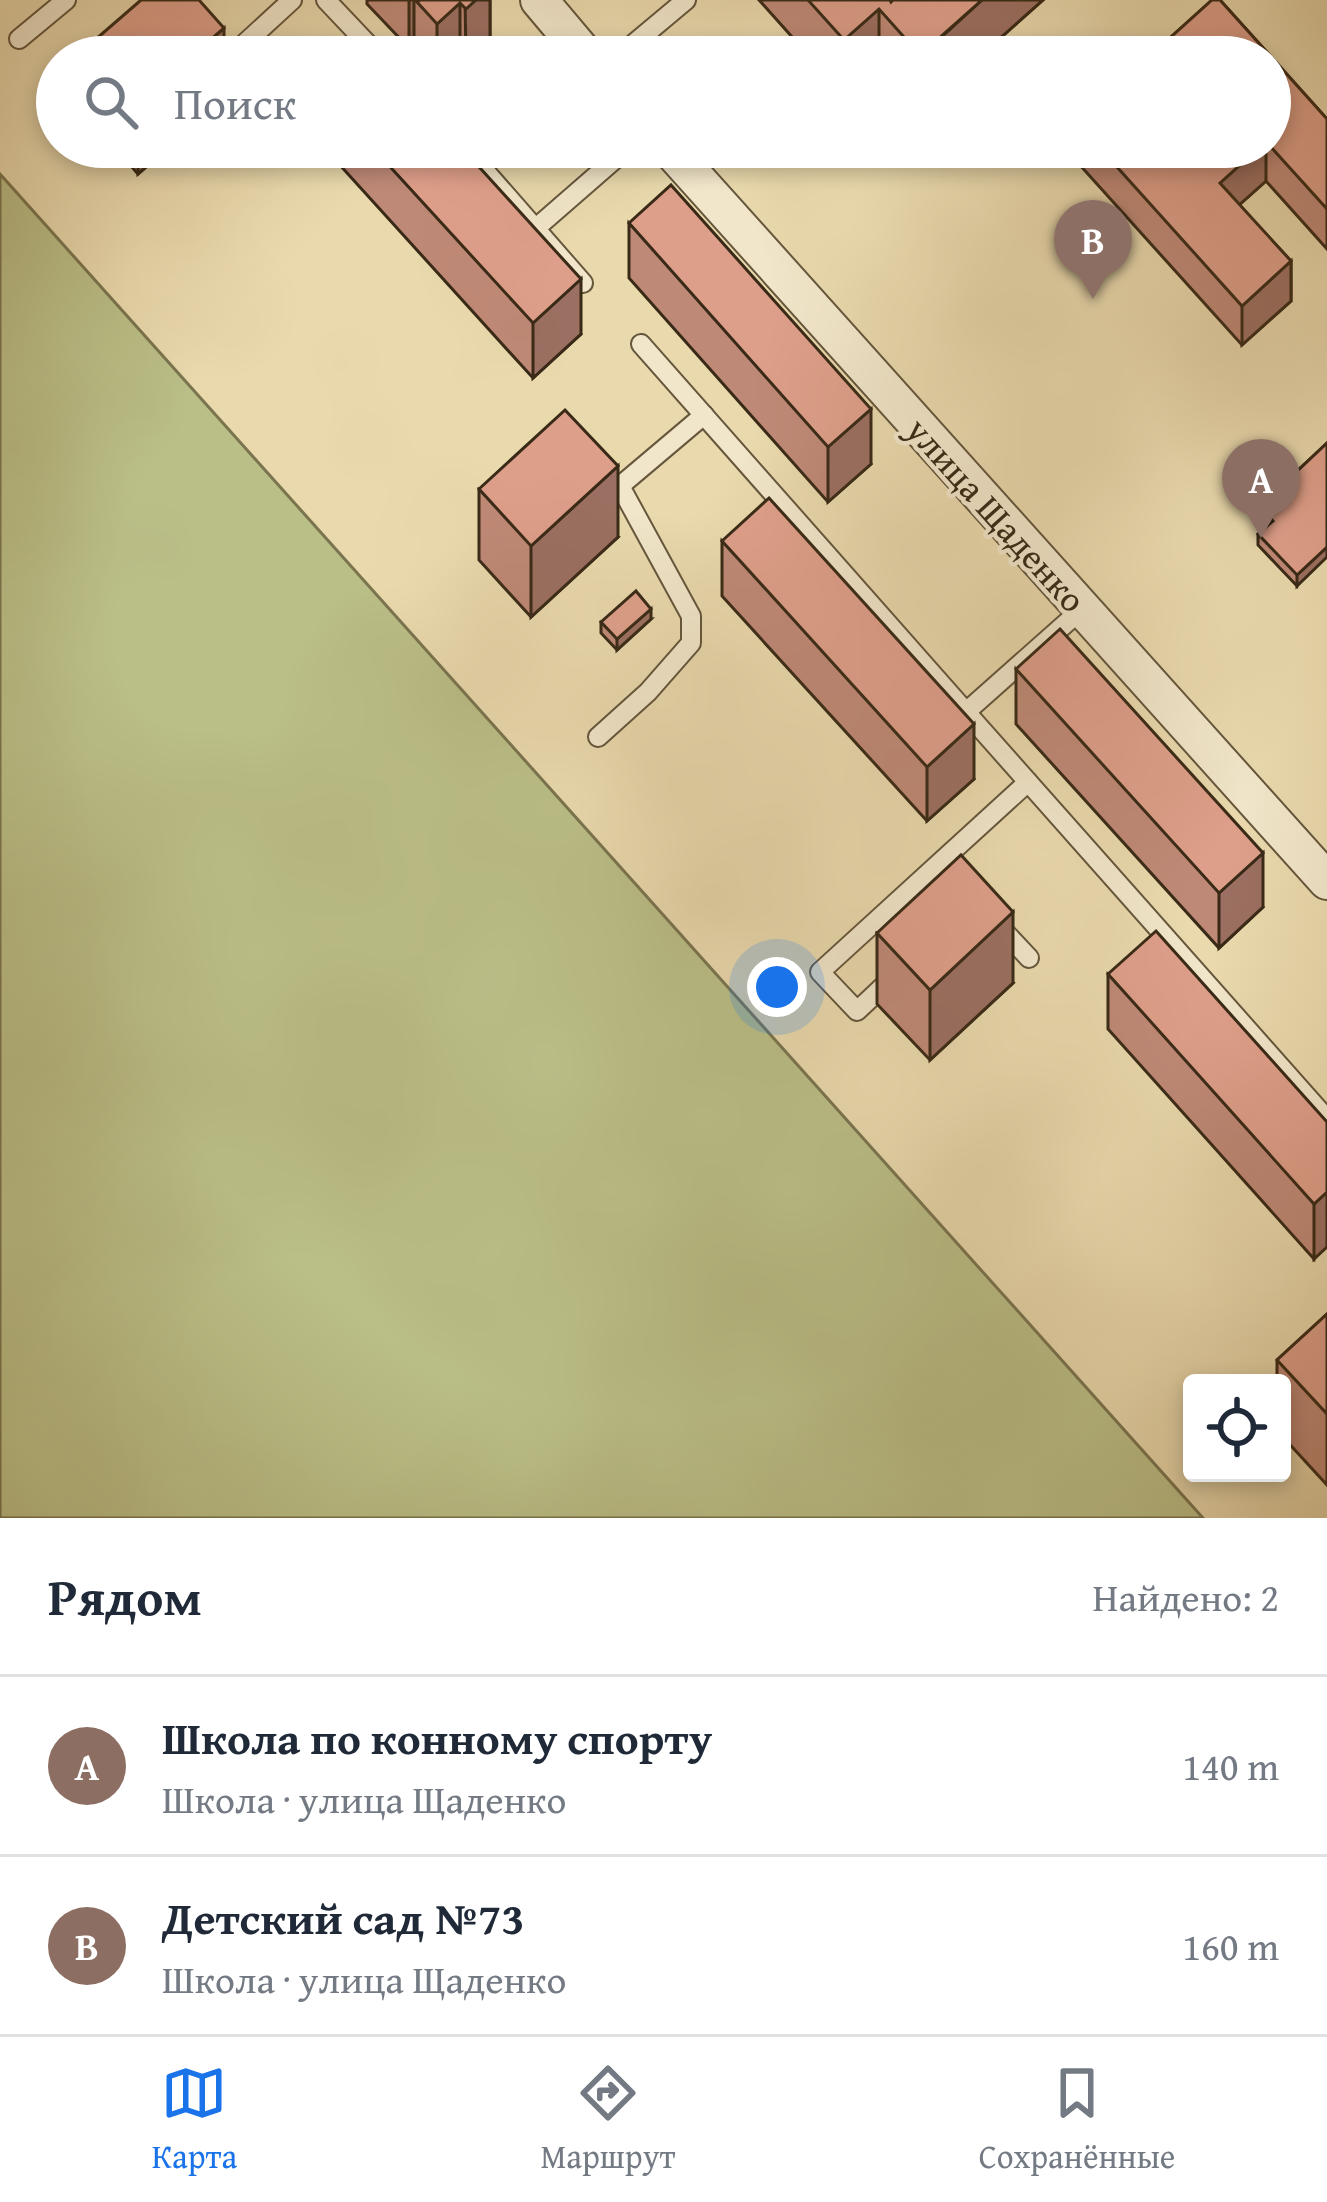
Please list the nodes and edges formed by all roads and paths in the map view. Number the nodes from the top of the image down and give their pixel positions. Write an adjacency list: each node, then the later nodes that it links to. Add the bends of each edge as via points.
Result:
1 (66, 0): 10 (lane)
2 (292, 0): 6 (lane)
3 (326, 0): 7 (lane)
4 (539, 0): 8 (street)
5 (686, 0): 9 (lane)
6 (253, 36)
7 (360, 36)
8 (561, 36)
9 (643, 36)
10 (19, 39)
11 (483, 168): 14 (lane)
12 (605, 168): 14 (lane)
13 (687, 168): 20 (street, улица Щаденко)
14 (536, 228): 15 (lane)
15 (583, 283)
16 (641, 344): 17 (lane)
17 (704, 415): 19 (lane); 21 (lane)
18 (602, 475): 19 (lane)
19 (620, 486): 22 (lane, via 691,616 691,643)
20 (1082, 609): 21 (lane); 24 (street, улица Щаденко)
21 (966, 712): 23 (lane)
22 (598, 737)
23 (1028, 782): 27 (lane, via 947,868 820,972 857,1010); 28 (lane)
24 (1327, 881)
25 (989, 915): 26 (lane)
26 (1029, 958)
27 (908, 963)
28 (1327, 1119)

